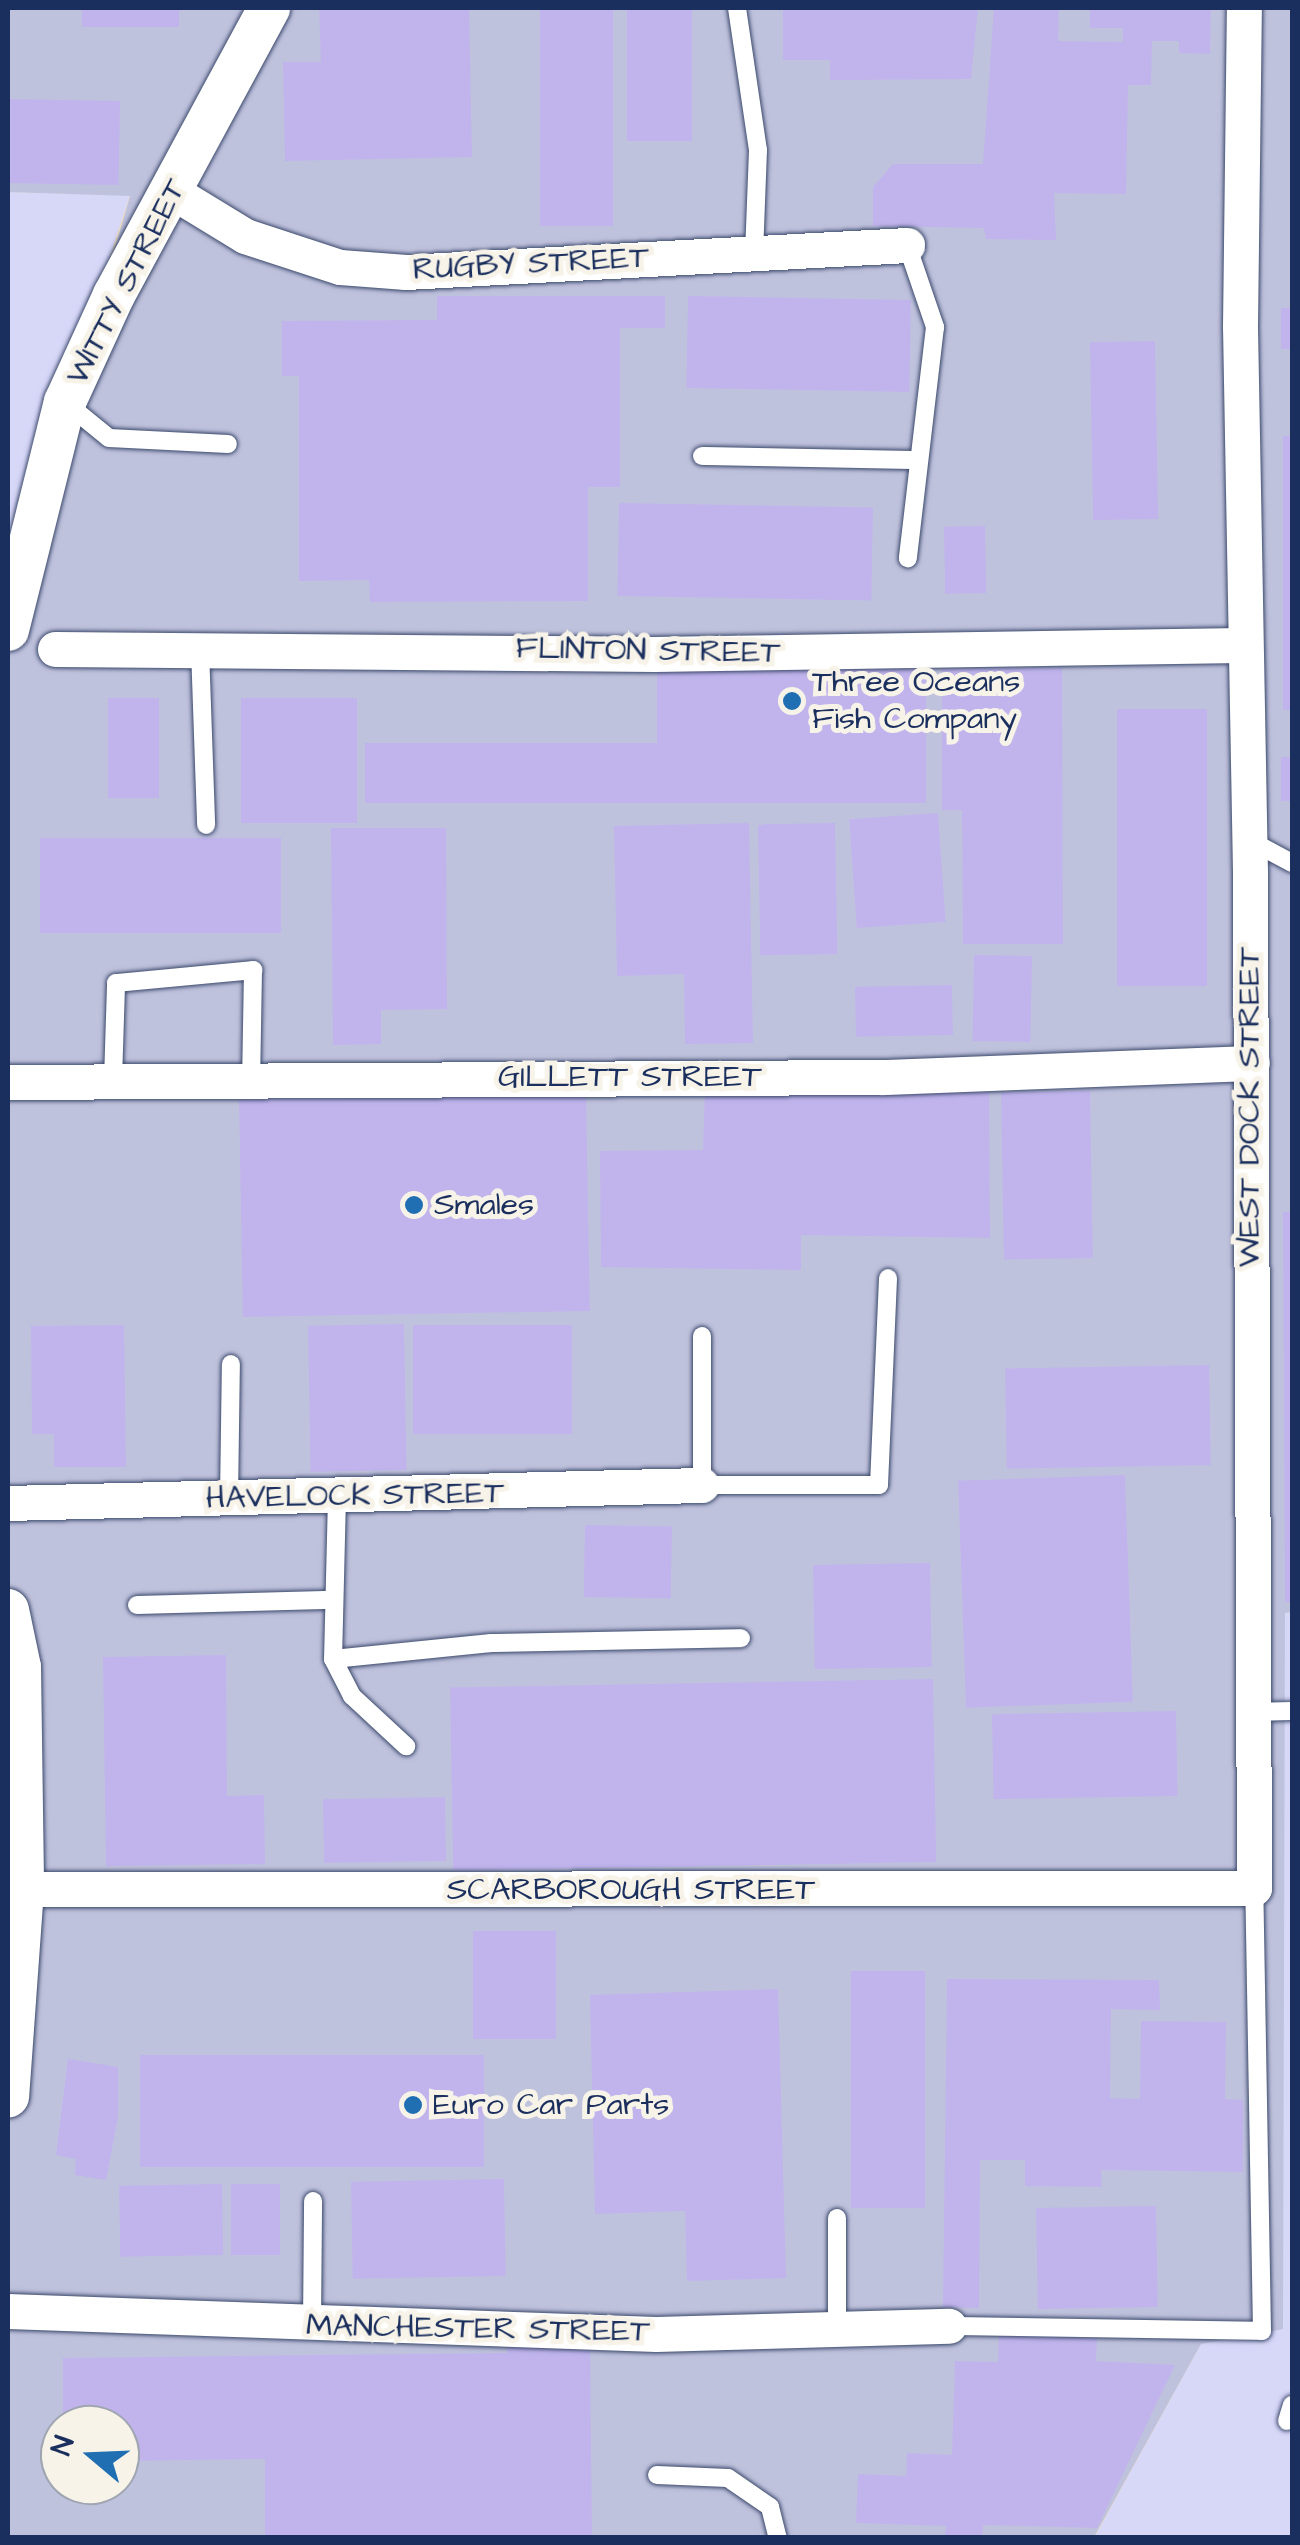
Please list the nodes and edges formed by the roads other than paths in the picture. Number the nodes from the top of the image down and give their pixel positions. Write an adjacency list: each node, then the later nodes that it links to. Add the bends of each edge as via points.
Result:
1 (269, 8): 4 (street, WITTY STREET)
2 (737, 8): 6 (lane, via 758,150)
3 (1244, 8): 13 (street, WEST DOCK STREET)
4 (173, 192): 6 (street, RUGBY STREET, via 245,236 340,267 406,272); 7 (street, WITTY STREET, via 114,295)
5 (907, 245): 6 (street, RUGBY STREET); 10 (lane, via 935,327)
6 (754, 253)
7 (66, 402): 8 (lane, via 109,438); 12 (street, WITTY STREET)
8 (228, 444)
9 (702, 456): 10 (lane)
10 (916, 460): 11 (lane)
11 (908, 558)
12 (8, 630)
13 (1242, 645): 15 (street, FLINTON STREET, via 654,654); 17 (street, WEST DOCK STREET)
14 (55, 649): 15 (street, FLINTON STREET)
15 (200, 649): 16 (lane)
16 (206, 825)
17 (1249, 840): 18 (lane); 19 (street, WEST DOCK STREET)
18 (1292, 863)
19 (1252, 1063): 20 (street, GILLETT STREET, via 884,1077); 36 (street, WEST DOCK STREET)
20 (252, 1080): 21 (street, GILLETT STREET); 21 (lane, via 253,970 116,982)
21 (113, 1081): 22 (street, GILLETT STREET)
22 (8, 1082)
23 (888, 1278): 26 (lane, via 879,1485)
24 (702, 1336): 26 (lane)
25 (231, 1364): 28 (lane)
26 (702, 1484): 27 (street, HAVELOCK STREET)
27 (337, 1497): 28 (street, HAVELOCK STREET); 30 (lane)
28 (228, 1499): 29 (street, HAVELOCK STREET)
29 (8, 1504)
30 (334, 1600): 31 (lane); 34 (lane)
31 (138, 1605)
32 (8, 1610): 39 (street, via 20,1667)
33 (741, 1638): 34 (lane, via 491,1643)
34 (333, 1659): 37 (lane, via 352,1696)
35 (1292, 1711): 36 (lane)
36 (1251, 1712): 38 (street, WEST DOCK STREET)
37 (406, 1746)
38 (1254, 1888): 39 (street, SCARBOROUGH STREET); 45 (lane, via 1262,2331)
39 (15, 1889): 40 (street)
40 (8, 2096)
41 (313, 2201): 44 (lane)
42 (837, 2218): 46 (lane)
43 (8, 2311): 44 (street, MANCHESTER STREET)
44 (312, 2325): 46 (street, MANCHESTER STREET, via 656,2334)
45 (949, 2326): 46 (street, MANCHESTER STREET)
46 (837, 2329)
47 (657, 2475): 48 (lane, via 728,2478 770,2507)
48 (778, 2538)

